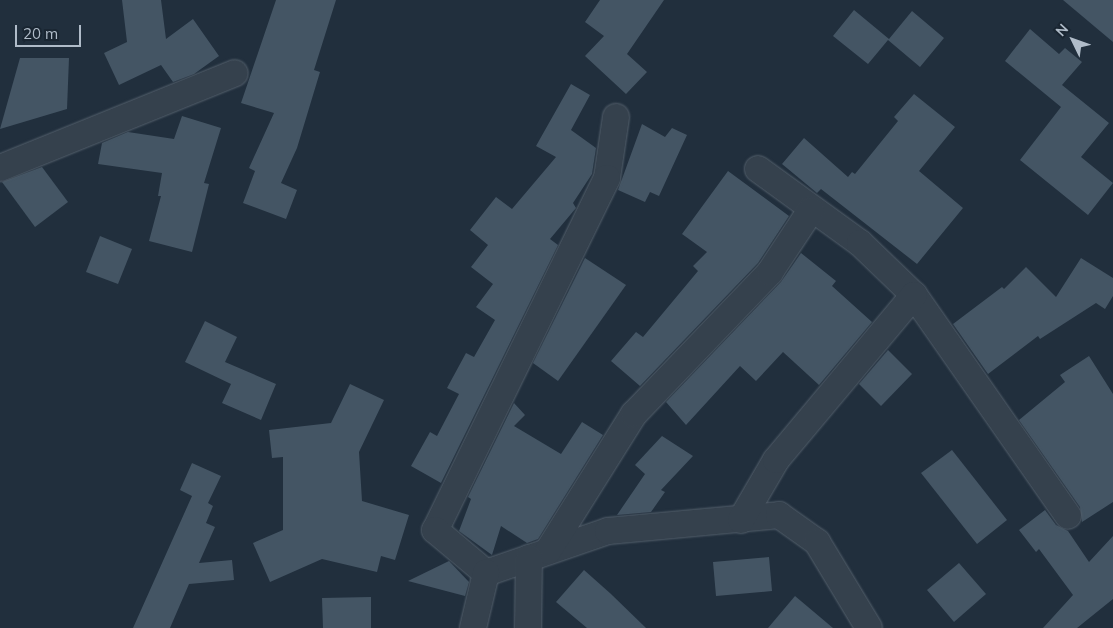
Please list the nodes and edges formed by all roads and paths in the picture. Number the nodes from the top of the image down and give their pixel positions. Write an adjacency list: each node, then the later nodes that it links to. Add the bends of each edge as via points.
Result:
1 (236, 74): 3 (street, via 84,131)
2 (616, 117): 10 (street, via 607,178 436,530)
3 (0, 168)
4 (758, 169): 5 (street)
5 (811, 210): 6 (street, via 860,243); 9 (street, via 770,272 634,414)
6 (914, 295): 7 (street); 8 (street, via 776,460)
7 (1068, 516)
8 (741, 520): 9 (street, via 608,531); 13 (street, via 779,515 818,542)
9 (538, 555): 10 (street); 12 (street)
10 (486, 573): 11 (street)
11 (473, 628)
12 (528, 628)
13 (870, 628)

